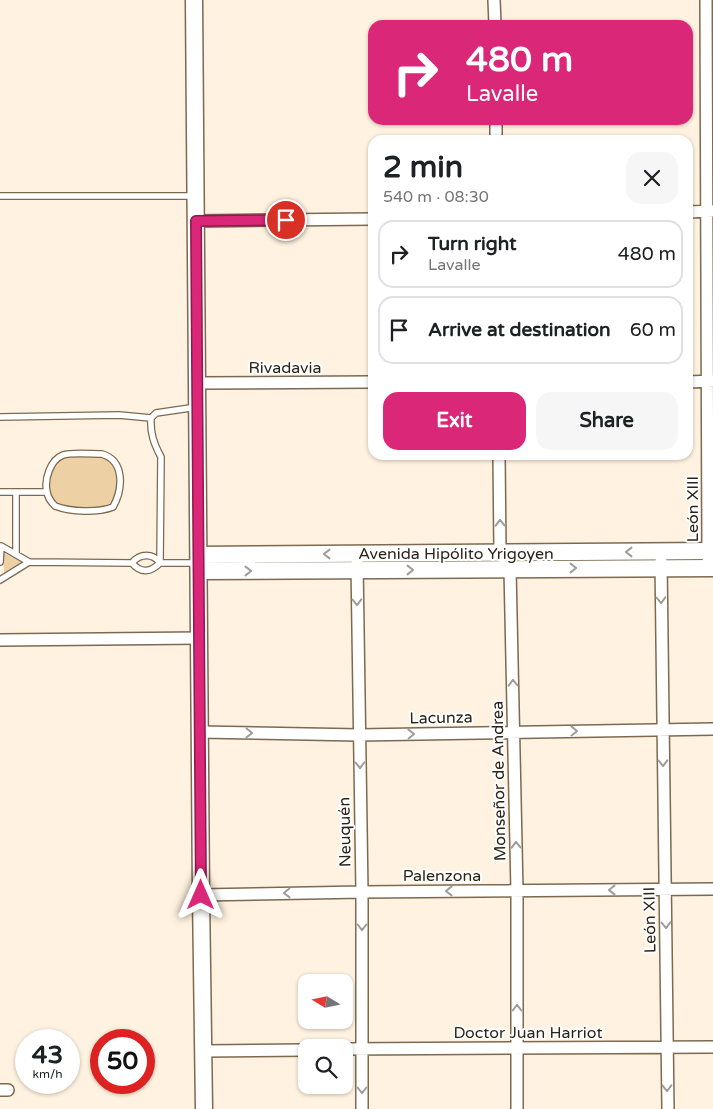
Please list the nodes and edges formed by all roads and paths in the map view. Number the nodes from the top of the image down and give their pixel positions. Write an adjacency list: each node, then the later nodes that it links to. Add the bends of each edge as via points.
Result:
1 (194, 0): 6 (main road)
2 (494, 0): 4 (street)
3 (706, 0): 7 (street, León XIII)
4 (495, 20)
5 (0, 196): 6 (lane)
6 (195, 196): 10 (main road)
7 (710, 211): 8 (street); 11 (street, León XIII)
8 (693, 212)
9 (368, 219): 10 (street)
10 (196, 221): 14 (main road)
11 (710, 381): 13 (street); 25 (street, León XIII)
12 (368, 382): 14 (street, Rivadavia)
13 (693, 382)
14 (197, 383): 15 (main road)
15 (197, 407): 17 (lane, via 156,413); 31 (main road)
16 (0, 417): 17 (lane, via 119,415)
17 (151, 418): 30 (lane, via 153,443 161,457)
18 (499, 460): 22 (street, Monseñor de Andrea, one-way to 18)
19 (0, 492): 20 (lane)
20 (16, 492): 21 (lane); 23 (lane)
21 (46, 492): 21 (lane, via 54,506 63,509 106,510 117,500 119,470 110,456 64,455 48,472)
22 (500, 552): 24 (main road, Avenida Hipólito Yrigoyen, one-way to 22); 28 (main road, Avenida Hipólito Yrigoyen); 32 (street, Monseñor de Andrea)
23 (16, 554): 26 (lane, via 1,546); 27 (lane)
24 (661, 560): 25 (main road, Avenida Hipólito Yrigoyen); 32 (main road, Avenida Hipólito Yrigoyen, one-way to 24); 37 (street, León XIII, one-way to 37)
25 (711, 560)
26 (0, 562)
27 (29, 562): 29 (lane); 33 (lane)
28 (357, 562): 31 (main road, Avenida Hipólito Yrigoyen); 32 (main road, Avenida Hipólito Yrigoyen, one-way to 32); 40 (street, Neuquén, one-way to 40)
29 (132, 563): 30 (lane, via 148,555); 30 (lane, via 147,571)
30 (160, 563): 31 (lane)
31 (199, 563): 34 (main road)
32 (510, 569): 39 (street, Monseñor de Andrea, one-way to 32)
33 (0, 580)
34 (200, 638): 35 (street); 38 (main road)
35 (0, 640)
36 (713, 729): 37 (street, Lacunza)
37 (663, 730): 39 (street, Lacunza, one-way to 37); 42 (street, León XIII, one-way to 42)
38 (200, 732): 40 (street, Lacunza, one-way to 40); 45 (main road)
39 (514, 732): 40 (street, Lacunza, one-way to 39); 43 (street, Monseñor de Andrea, one-way to 39)
40 (359, 735): 44 (street, Neuquén, one-way to 44)
41 (713, 889): 42 (street, Palenzona)
42 (665, 890): 43 (street, Palenzona, one-way to 43); 46 (street, León XIII, one-way to 46)
43 (517, 891): 44 (street, Palenzona, one-way to 44); 50 (street, Monseñor de Andrea, one-way to 43)
44 (362, 892): 45 (street, Palenzona, one-way to 45); 49 (street, Neuquén, one-way to 49)
45 (201, 895): 52 (main road)
46 (667, 1047): 47 (street, Doctor Juan Harriot); 50 (street, Doctor Juan Harriot); 56 (street, León XIII, one-way to 56)
47 (713, 1047)
48 (353, 1049): 49 (street, Doctor Juan Harriot)
49 (362, 1049): 50 (street, Doctor Juan Harriot); 54 (street, Neuquén, one-way to 54)
50 (518, 1049): 55 (street, Monseñor de Andrea)
51 (298, 1050): 52 (street)
52 (204, 1051): 53 (main road)
53 (204, 1109)
54 (362, 1109)
55 (517, 1109)
56 (668, 1109)

